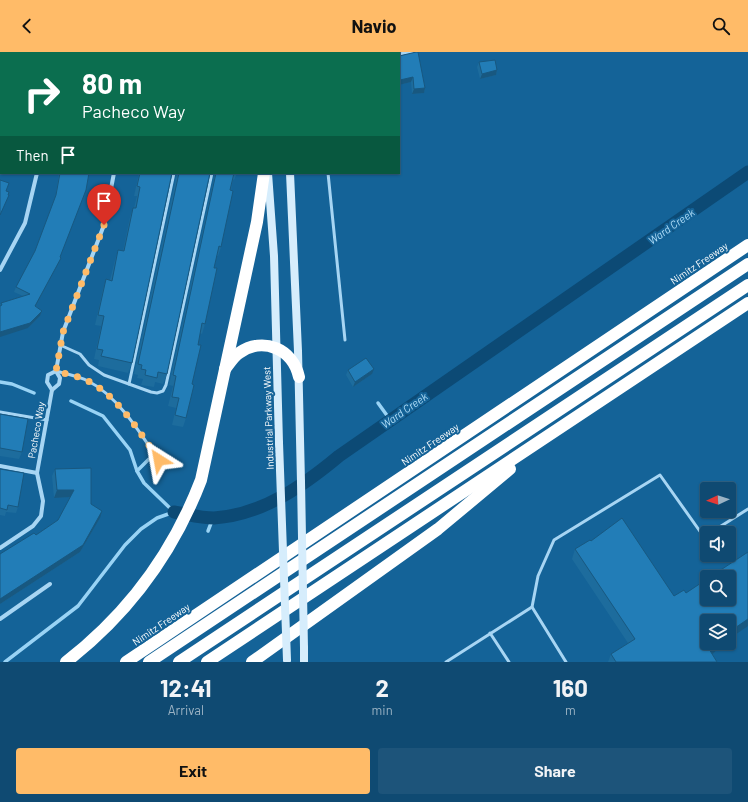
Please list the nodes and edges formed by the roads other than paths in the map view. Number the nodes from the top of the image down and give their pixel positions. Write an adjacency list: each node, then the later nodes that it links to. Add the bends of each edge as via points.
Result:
1 (412, 52): 2 (lane)
2 (400, 54)
3 (37, 174): 13 (street, via 25,223)
4 (114, 174): 17 (street, Pacheco Way, via 104,225)
5 (174, 174): 22 (lane)
6 (212, 174): 22 (lane, via 166,385 163,391 157,393)
7 (264, 174): 19 (highway, via 257,222)
8 (268, 174): 18 (main road, Industrial Parkway West, via 274,256)
9 (290, 174): 21 (main road)
10 (328, 174): 16 (lane)
11 (748, 245): 40 (highway, Nimitz Freeway)
12 (748, 264): 41 (highway)
13 (0, 270)
14 (748, 286): 42 (highway)
15 (748, 303): 26 (highway)
16 (345, 340)
17 (60, 345): 20 (street, Pacheco Way); 22 (lane, via 80,354 89,365 104,375)
18 (276, 348): 19 (highway, via 267,344 248,348 238,353); 21 (highway, via 293,361); 38 (main road, Industrial Parkway West, bridge)
19 (224, 370): 39 (highway, via 201,480 179,532 152,574 122,611)
20 (56, 371): 23 (street, Pacheco Way, via 60,378 59,384); 23 (street, Pacheco Way, via 48,375 47,382); 27 (lane, via 78,377 99,388 113,400 137,427)
21 (299, 377): 45 (main road, bridge)
22 (129, 384)
23 (52, 390): 25 (street, Pacheco Way)
24 (0, 412): 25 (lane)
25 (46, 420): 29 (street, Pacheco Way)
26 (553, 433): 43 (highway); 44 (highway, via 438,529)
27 (159, 460)
28 (0, 466): 29 (street)
29 (37, 473): 33 (street, via 43,501 41,516 33,526)
30 (748, 509): 31 (lane)
31 (721, 526)
32 (700, 531): 35 (lane, via 660,475 554,540 538,576)
33 (0, 548)
34 (50, 584): 36 (street)
35 (532, 607): 37 (lane); 48 (lane)
36 (0, 619)
37 (490, 633): 46 (lane); 47 (lane)
38 (287, 661)
39 (66, 662)
40 (126, 662)
41 (149, 662)
42 (179, 662)
43 (206, 662)
44 (252, 662)
45 (304, 662)
46 (446, 662)
47 (509, 662)
48 (566, 662)

